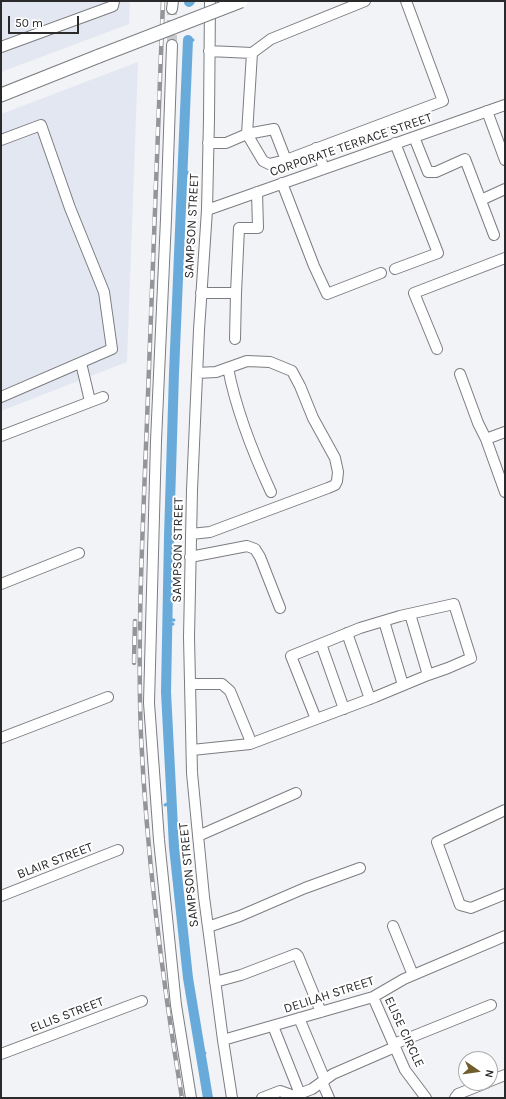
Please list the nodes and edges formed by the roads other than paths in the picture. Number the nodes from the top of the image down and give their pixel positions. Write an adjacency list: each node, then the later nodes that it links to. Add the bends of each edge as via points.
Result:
1 (114, 1): 7 (street, via 113,6)
2 (210, 1): 8 (street, SAMPSON STREET)
3 (241, 1): 10 (main road, bridge)
4 (365, 1): 9 (street, via 271,39)
5 (406, 1): 18 (street, via 443,102)
6 (172, 45): 90 (street, via 148,703 176,1005)
7 (1, 47)
8 (210, 51): 9 (street); 16 (street, SAMPSON STREET)
9 (252, 53): 13 (street)
10 (1, 95)
11 (505, 105): 12 (street, CORPORATE TERRACE STREET)
12 (487, 111): 14 (street, CORPORATE TERRACE STREET); 20 (street)
13 (247, 134): 16 (street, via 226,143); 19 (street, via 263,162 269,164); 19 (street, via 274,129)
14 (414, 137): 17 (street, CORPORATE TERRACE STREET); 25 (street, via 428,172 436,172 465,159)
15 (1, 140): 35 (street, via 41,125 70,208 104,292 112,349)
16 (208, 143): 26 (street, SAMPSON STREET)
17 (395, 143): 21 (street, CORPORATE TERRACE STREET); 29 (street, via 438,253)
18 (316, 148): 19 (street); 21 (street)
19 (286, 160)
20 (505, 160)
21 (324, 168): 22 (street, CORPORATE TERRACE STREET)
22 (282, 183): 24 (street, CORPORATE TERRACE STREET); 30 (street, via 327,294)
23 (505, 189): 25 (street)
24 (257, 192): 26 (street, CORPORATE TERRACE STREET); 32 (street, via 258,228 239,228)
25 (481, 200): 27 (street)
26 (206, 210): 31 (street, SAMPSON STREET)
27 (494, 235)
28 (505, 258): 34 (street, via 414,294)
29 (395, 269)
30 (381, 273)
31 (201, 293): 32 (street); 37 (street, SAMPSON STREET)
32 (236, 293): 33 (street)
33 (235, 339)
34 (437, 349)
35 (81, 363): 40 (street); 41 (street)
36 (228, 368): 37 (street, via 216,372); 45 (street, via 235,400); 47 (street, via 247,361 270,362 292,371 335,458 337,481 335,486 227,526 210,532)
37 (197, 372): 47 (street, SAMPSON STREET)
38 (460, 374): 44 (street)
39 (103, 396): 41 (street)
40 (1, 397)
41 (90, 401): 43 (street)
42 (505, 432): 44 (street)
43 (1, 436)
44 (486, 439): 46 (street)
45 (271, 492)
46 (505, 492)
47 (191, 534): 49 (street, SAMPSON STREET)
48 (79, 553): 50 (street)
49 (190, 557): 51 (street, via 247,546 255,549); 57 (street, SAMPSON STREET)
50 (1, 584)
51 (280, 608)
52 (410, 614): 53 (street); 56 (street); 56 (street, via 454,604 471,658)
53 (384, 621): 54 (street); 58 (street)
54 (347, 633): 55 (street); 60 (street)
55 (321, 644): 61 (street); 62 (street, via 291,656)
56 (428, 674): 58 (street)
57 (190, 684): 64 (street, via 222,684 230,691); 65 (street, SAMPSON STREET)
58 (403, 685): 60 (street)
59 (108, 697): 63 (street)
60 (370, 699): 61 (street)
61 (344, 709): 62 (street)
62 (316, 719): 64 (street)
63 (1, 738)
64 (250, 744): 65 (street)
65 (192, 750): 68 (street, SAMPSON STREET)
66 (296, 794): 68 (street)
67 (505, 810): 71 (street, via 437,842 460,905 470,908)
68 (198, 836): 74 (street, SAMPSON STREET)
69 (118, 850): 72 (street, BLAIR STREET)
70 (360, 868): 74 (street)
71 (505, 894)
72 (1, 896)
73 (393, 926): 76 (street)
74 (208, 927): 77 (street, SAMPSON STREET)
75 (505, 936): 76 (street, DELILAH STREET)
76 (413, 975): 78 (street, DELILAH STREET)
77 (215, 982): 81 (street, via 296,954); 84 (street, SAMPSON STREET)
78 (373, 997): 81 (street, DELILAH STREET); 85 (street, ELISE CIRCLE)
79 (142, 1001): 86 (street, ELLIS STREET)
80 (491, 1005): 85 (street)
81 (321, 1012): 82 (street, DELILAH STREET)
82 (299, 1018): 83 (street, DELILAH STREET); 87 (street)
83 (273, 1026): 84 (street, DELILAH STREET); 89 (street)
84 (222, 1040): 91 (street, SAMPSON STREET)
85 (395, 1046): 87 (street, via 333,1074); 94 (street, ELISE CIRCLE, via 405,1070)
86 (1, 1054)
87 (324, 1081): 89 (street); 93 (street)
88 (466, 1091): 95 (street)
89 (300, 1094): 92 (street, via 294,1096 280,1091)
90 (191, 1098)
91 (232, 1098)
92 (262, 1098)
93 (328, 1098)
94 (426, 1098)
95 (455, 1098)

